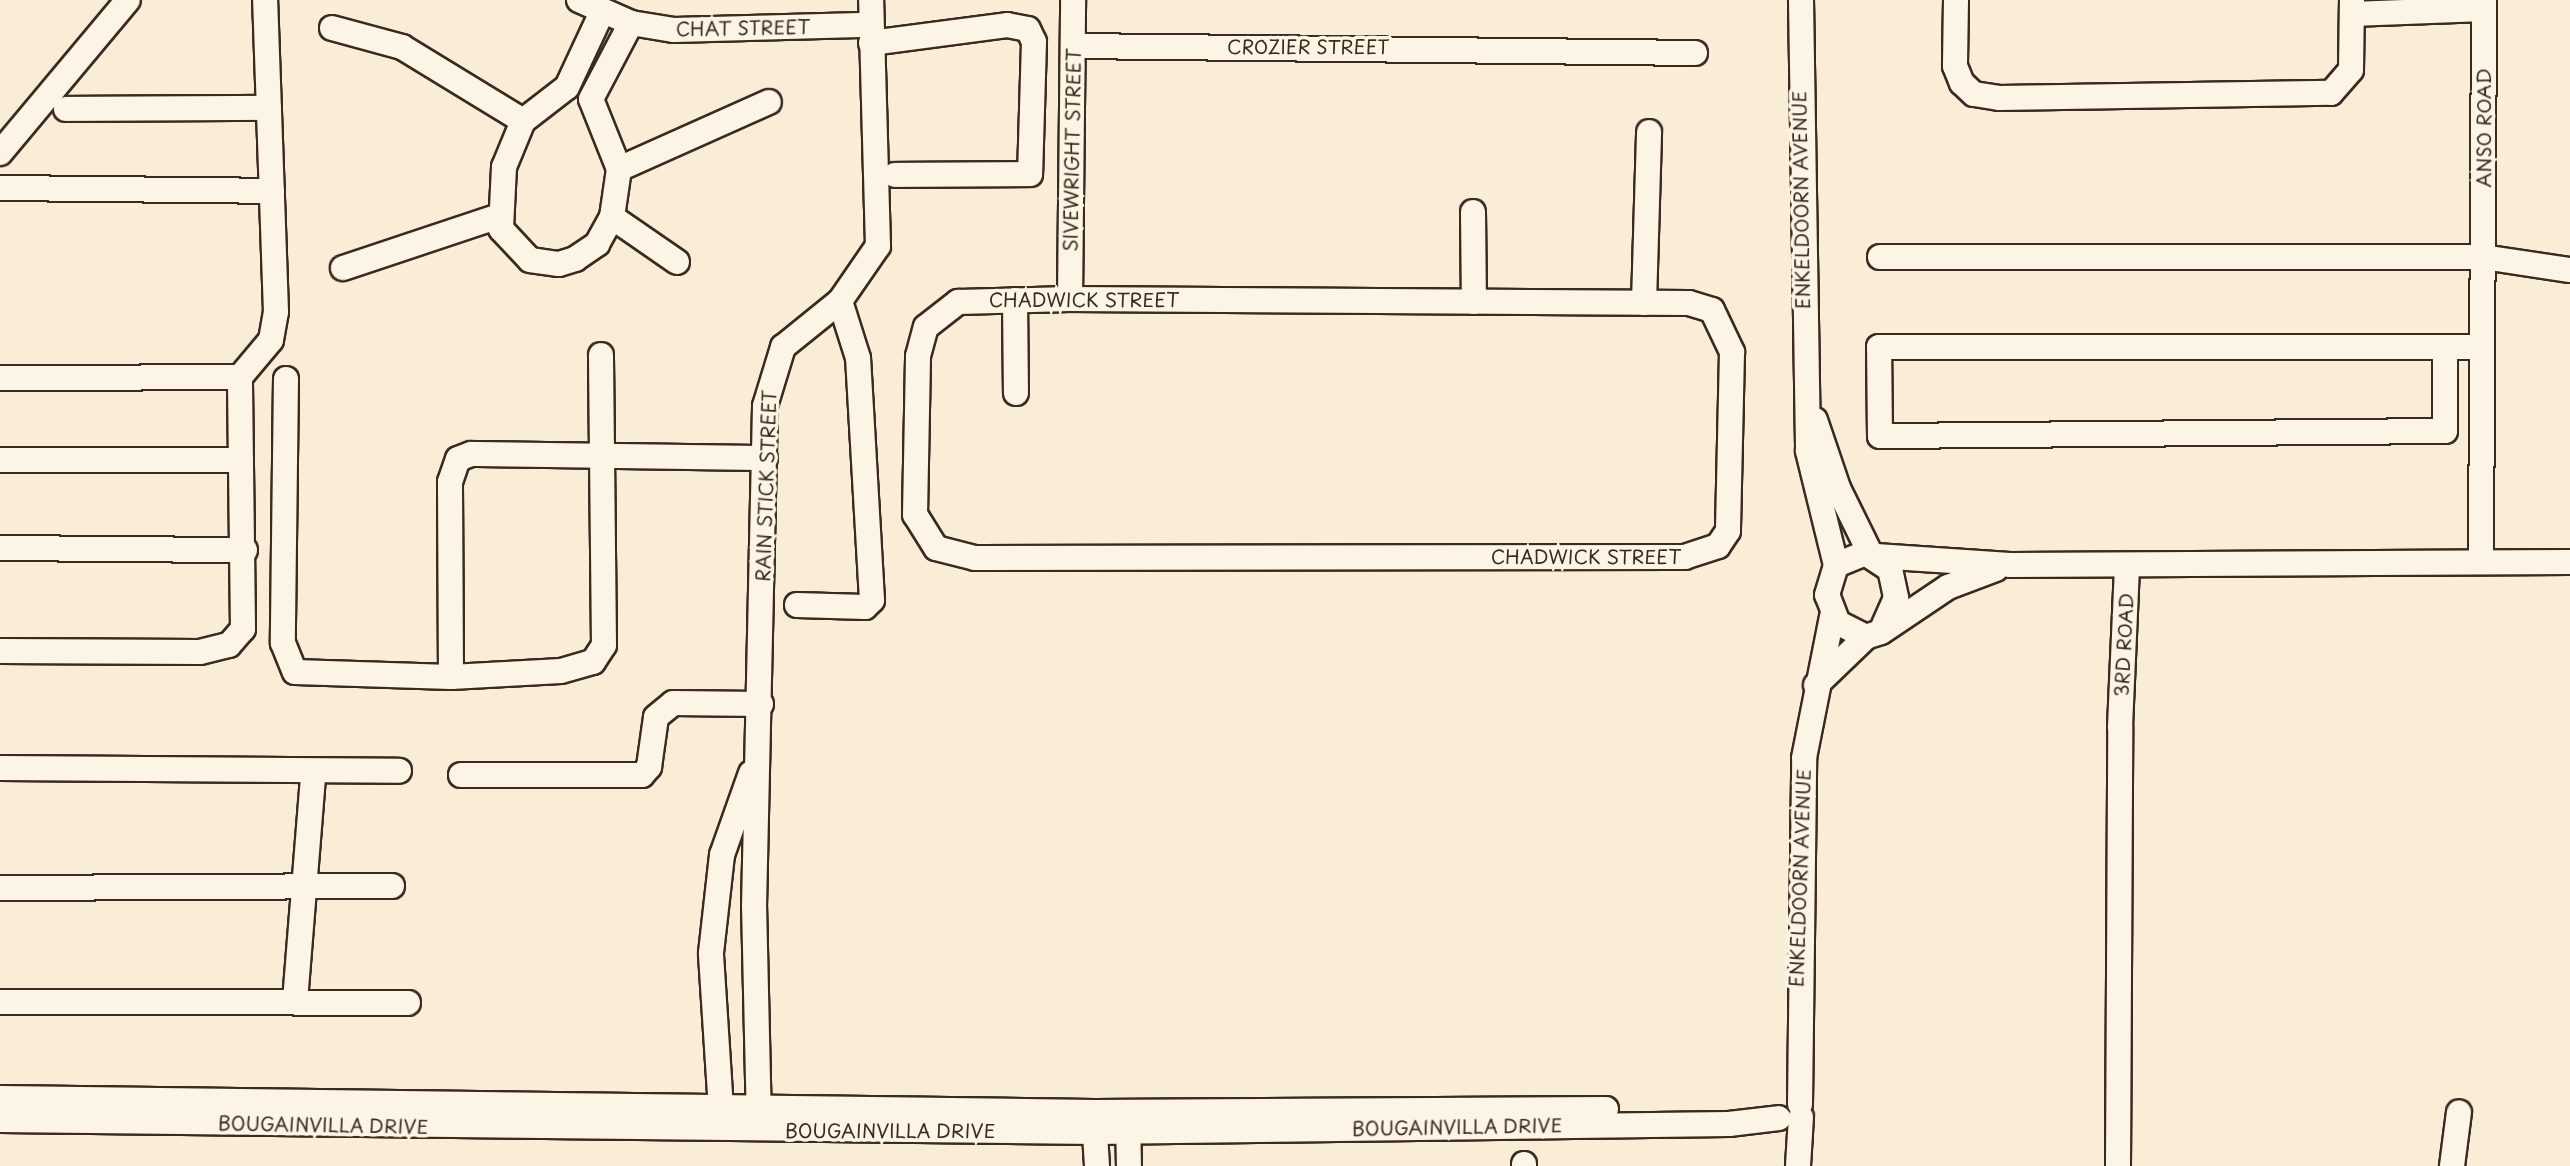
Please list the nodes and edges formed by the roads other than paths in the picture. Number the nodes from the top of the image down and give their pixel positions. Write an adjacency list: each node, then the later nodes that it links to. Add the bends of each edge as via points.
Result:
1 (128, 0): 23 (street)
2 (265, 0): 19 (street)
3 (579, 0): 10 (street, CHAT STREET)
4 (871, 0): 13 (street, RAIN STICK STREET)
5 (1073, 0): 15 (street, SIVEWRIGHT STREET)
6 (1801, 0): 48 (street, ENKELDOORN AVENUE)
7 (1956, 0): 9 (street, via 1955,65 1962,83 1974,94 1999,98 2331,93 2351,70)
8 (2484, 5): 9 (street); 32 (street, ANSO ROAD)
9 (2352, 7)
10 (603, 12): 11 (street, CHAT STREET); 14 (street)
11 (631, 23): 13 (street, CHAT STREET, via 722,32); 16 (street)
12 (332, 28): 21 (street, via 402,47)
13 (870, 34): 25 (street, CHAT STREET, via 1007,25 1028,29 1034,42 1030,174); 38 (street, RAIN STICK STREET, via 878,246)
14 (590, 42): 16 (street); 21 (street, via 567,88)
15 (1073, 46): 17 (street, CROZIER STREET, via 1543,47); 36 (street, SIVEWRIGHT STREET)
16 (614, 53): 24 (street, via 591,99)
17 (1695, 53)
18 (769, 102): 24 (street)
19 (269, 108): 20 (street); 27 (street)
20 (66, 109)
21 (523, 121): 29 (street, via 504,167)
22 (1649, 132): 40 (street)
23 (0, 153)
24 (619, 169): 30 (street)
25 (895, 176)
26 (0, 188): 27 (street)
27 (272, 191): 44 (street, via 274,328)
28 (1473, 212): 39 (street)
29 (499, 216): 30 (street, via 515,249 541,264 559,264 597,244); 34 (street)
30 (612, 217): 33 (street)
31 (1880, 257): 32 (street)
32 (2483, 257): 35 (street); 42 (street, ANSO ROAD)
33 (677, 262)
34 (342, 268)
35 (2570, 270)
36 (1070, 299): 37 (street, CHADWICK STREET); 39 (street, CHADWICK STREET)
37 (1015, 300): 40 (street, CHADWICK STREET, via 958,302 940,311 926,327 918,356 915,515 922,535 953,556 1702,553 1718,546 1732,516 1732,352 1712,310); 47 (street)
38 (839, 301): 50 (street, RAIN STICK STREET, via 776,360 765,406); 61 (street, via 858,358 872,600 865,607)
39 (1474, 302): 40 (street, CHADWICK STREET)
40 (1644, 303)
41 (2445, 347): 41 (street, via 1879,347 1880,436 2445,431); 42 (street)
42 (2482, 347): 56 (street, ANSO ROAD)
43 (601, 355): 49 (street)
44 (240, 377): 45 (street); 52 (street)
45 (0, 378)
46 (286, 379): 65 (street, via 287,661 308,676)
47 (1016, 393)
48 (1809, 400): 55 (street, ENKELDOORN AVENUE, via 1838,488); 58 (street, ENKELDOORN AVENUE, via 1812,478)
49 (601, 454): 50 (street); 65 (street, via 606,623 600,654 561,671); 65 (street, via 471,454 458,459 450,482)
50 (765, 458): 67 (street, RAIN STICK STREET)
51 (0, 460): 52 (street)
52 (241, 460): 54 (street)
53 (0, 548): 54 (street)
54 (245, 550): 64 (street, via 243,629 218,650)
55 (1873, 554): 58 (street, via 1853,554); 59 (street); 63 (street, ENKELDOORN AVENUE, via 1890,569 1896,598)
56 (2481, 562): 57 (street, 3RD ROAD); 60 (street, 3RD ROAD)
57 (2570, 562)
58 (1836, 565): 62 (street, ENKELDOORN AVENUE, via 1827,595)
59 (2010, 565): 60 (street); 63 (street, via 1948,587)
60 (2127, 566): 90 (street, 3RD ROAD, via 2120,727)
61 (797, 605)
62 (1832, 616): 63 (street); 66 (street, ENKELDOORN AVENUE)
63 (1873, 634): 66 (street, ENKELDOORN AVENUE)
64 (0, 651)
65 (452, 677)
66 (1814, 688): 80 (street, ENKELDOORN AVENUE, via 1804,758 1797,1068)
67 (761, 704): 68 (street, RAIN STICK STREET); 72 (street, via 673,703 656,717 649,767 642,775)
68 (756, 763): 83 (street, RAIN STICK STREET); 84 (street, RAIN STICK STREET, via 722,855 713,929)
69 (0, 768): 71 (street)
70 (399, 771): 71 (street)
71 (313, 775): 74 (street)
72 (460, 775)
73 (392, 886): 74 (street)
74 (304, 887): 75 (street); 76 (street)
75 (0, 888)
76 (295, 1001): 77 (street); 78 (street)
77 (0, 1002)
78 (408, 1003)
79 (0, 1097): 84 (street, BOUGAINVILLA DRIVE)
80 (1789, 1111): 86 (street, BOUGAINVILLA DRIVE); 87 (street)
81 (2459, 1112): 91 (street)
82 (0, 1120): 84 (street, BOUGAINVILLA DRIVE)
83 (759, 1120): 84 (street, BOUGAINVILLA DRIVE); 85 (street, BOUGAINVILLA DRIVE)
84 (721, 1121)
85 (1095, 1122): 86 (street, BOUGAINVILLA DRIVE); 88 (street)
86 (1128, 1122): 89 (street)
87 (1798, 1160)
88 (1097, 1166)
89 (1129, 1166)
90 (2118, 1166)
91 (2452, 1166)

